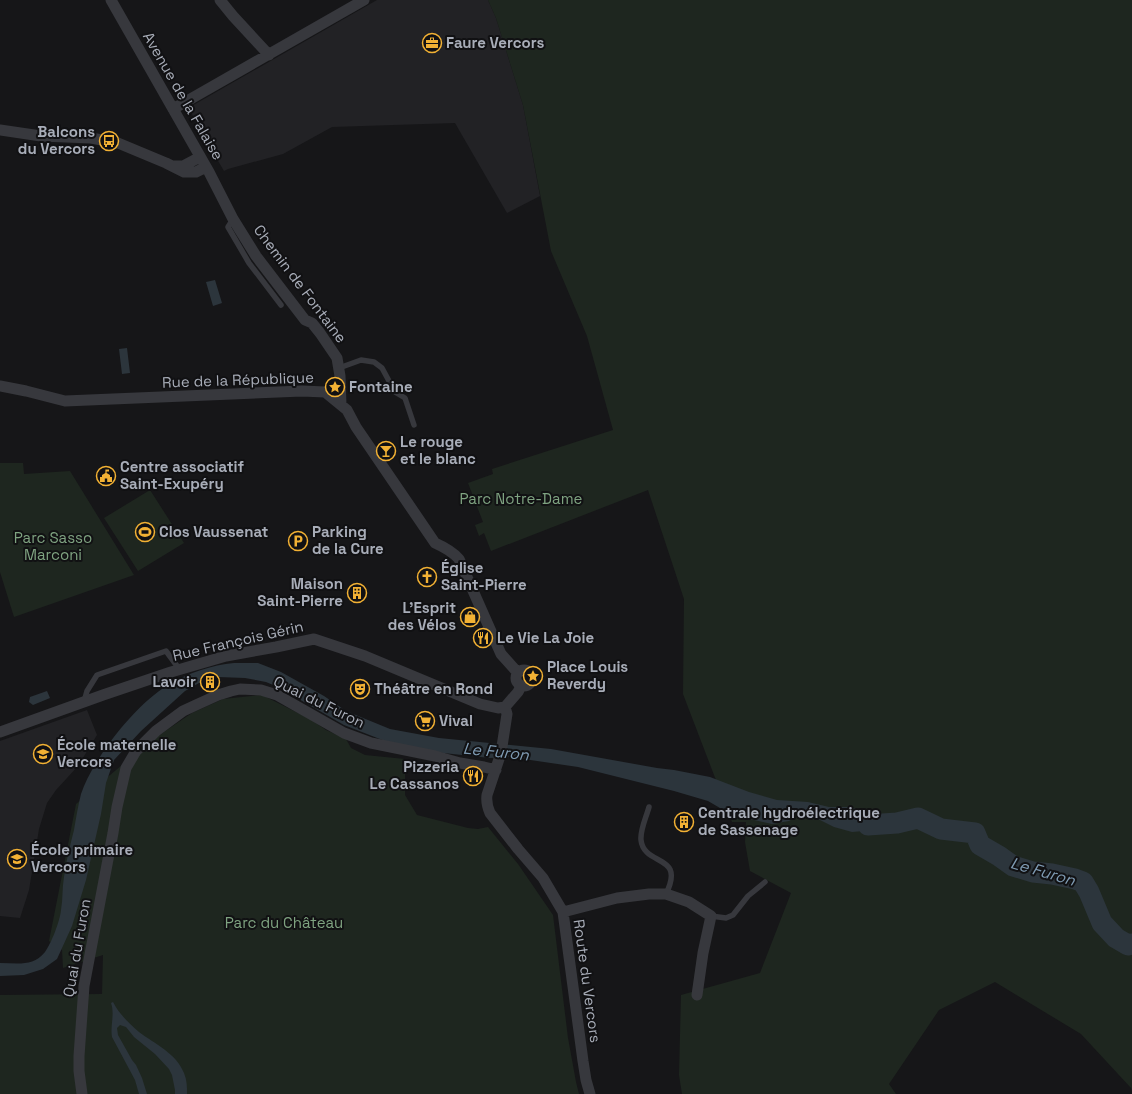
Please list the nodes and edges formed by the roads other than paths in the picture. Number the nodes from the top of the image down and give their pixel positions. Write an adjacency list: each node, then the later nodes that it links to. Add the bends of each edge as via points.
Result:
1 (111, 0): 5 (street, Avenue de la Falaise)
2 (220, 0): 4 (street)
3 (364, 0): 4 (street)
4 (269, 54): 5 (street)
5 (173, 109): 7 (street, Avenue de la Falaise)
6 (0, 130): 8 (street, via 41,136 91,138 118,143)
7 (200, 157): 8 (street, via 183,166); 9 (street, Avenue de la Falaise)
8 (173, 166): 9 (street, via 190,173)
9 (206, 167): 10 (street, Avenue de la Falaise)
10 (227, 207): 11 (street, Chemin de Fontaine)
11 (233, 219): 12 (lane, via 228,227 249,263); 13 (street, Chemin de Fontaine, via 256,256 305,320 312,323 337,358)
12 (281, 305)
13 (339, 368): 15 (street, Chemin de Fontaine); 16 (lane, via 361,360 374,362 382,368 395,392 405,398)
14 (0, 386): 15 (street, Rue de la République, via 65,401 325,392)
15 (342, 405): 19 (street, Rue de la République, via 435,543 449,549 459,559 501,654 518,674 526,670 530,673 530,683 521,686)
16 (414, 425)
17 (180, 670): 18 (street, Rue François Gérin); 18 (lane, via 166,651 97,675 87,691); 19 (street, Rue François Gérin, via 226,656 314,639 365,656 480,704)
18 (84, 702): 20 (street, Rue François Gérin)
19 (505, 707): 21 (street, Route du Vercors, via 507,714 504,741)
20 (0, 732)
21 (496, 770): 25 (street, Route du Vercors, via 487,795 487,806 496,821 543,878); 28 (street, Quai du Furon, via 371,743 344,733 277,695 261,690 240,689 218,695 183,711 156,731 136,751 126,768 117,807 84,986 79,1056)
22 (649, 807): 24 (lane, via 641,842 644,850 668,866 671,881)
23 (765, 882): 26 (lane, via 748,896 733,914 726,918)
24 (666, 894): 25 (street, via 617,898); 26 (street, via 689,902)
25 (563, 912): 29 (street, Route du Vercors, via 583,1061)
26 (711, 916): 27 (street)
27 (697, 995)
28 (82, 1094)
29 (590, 1094)

